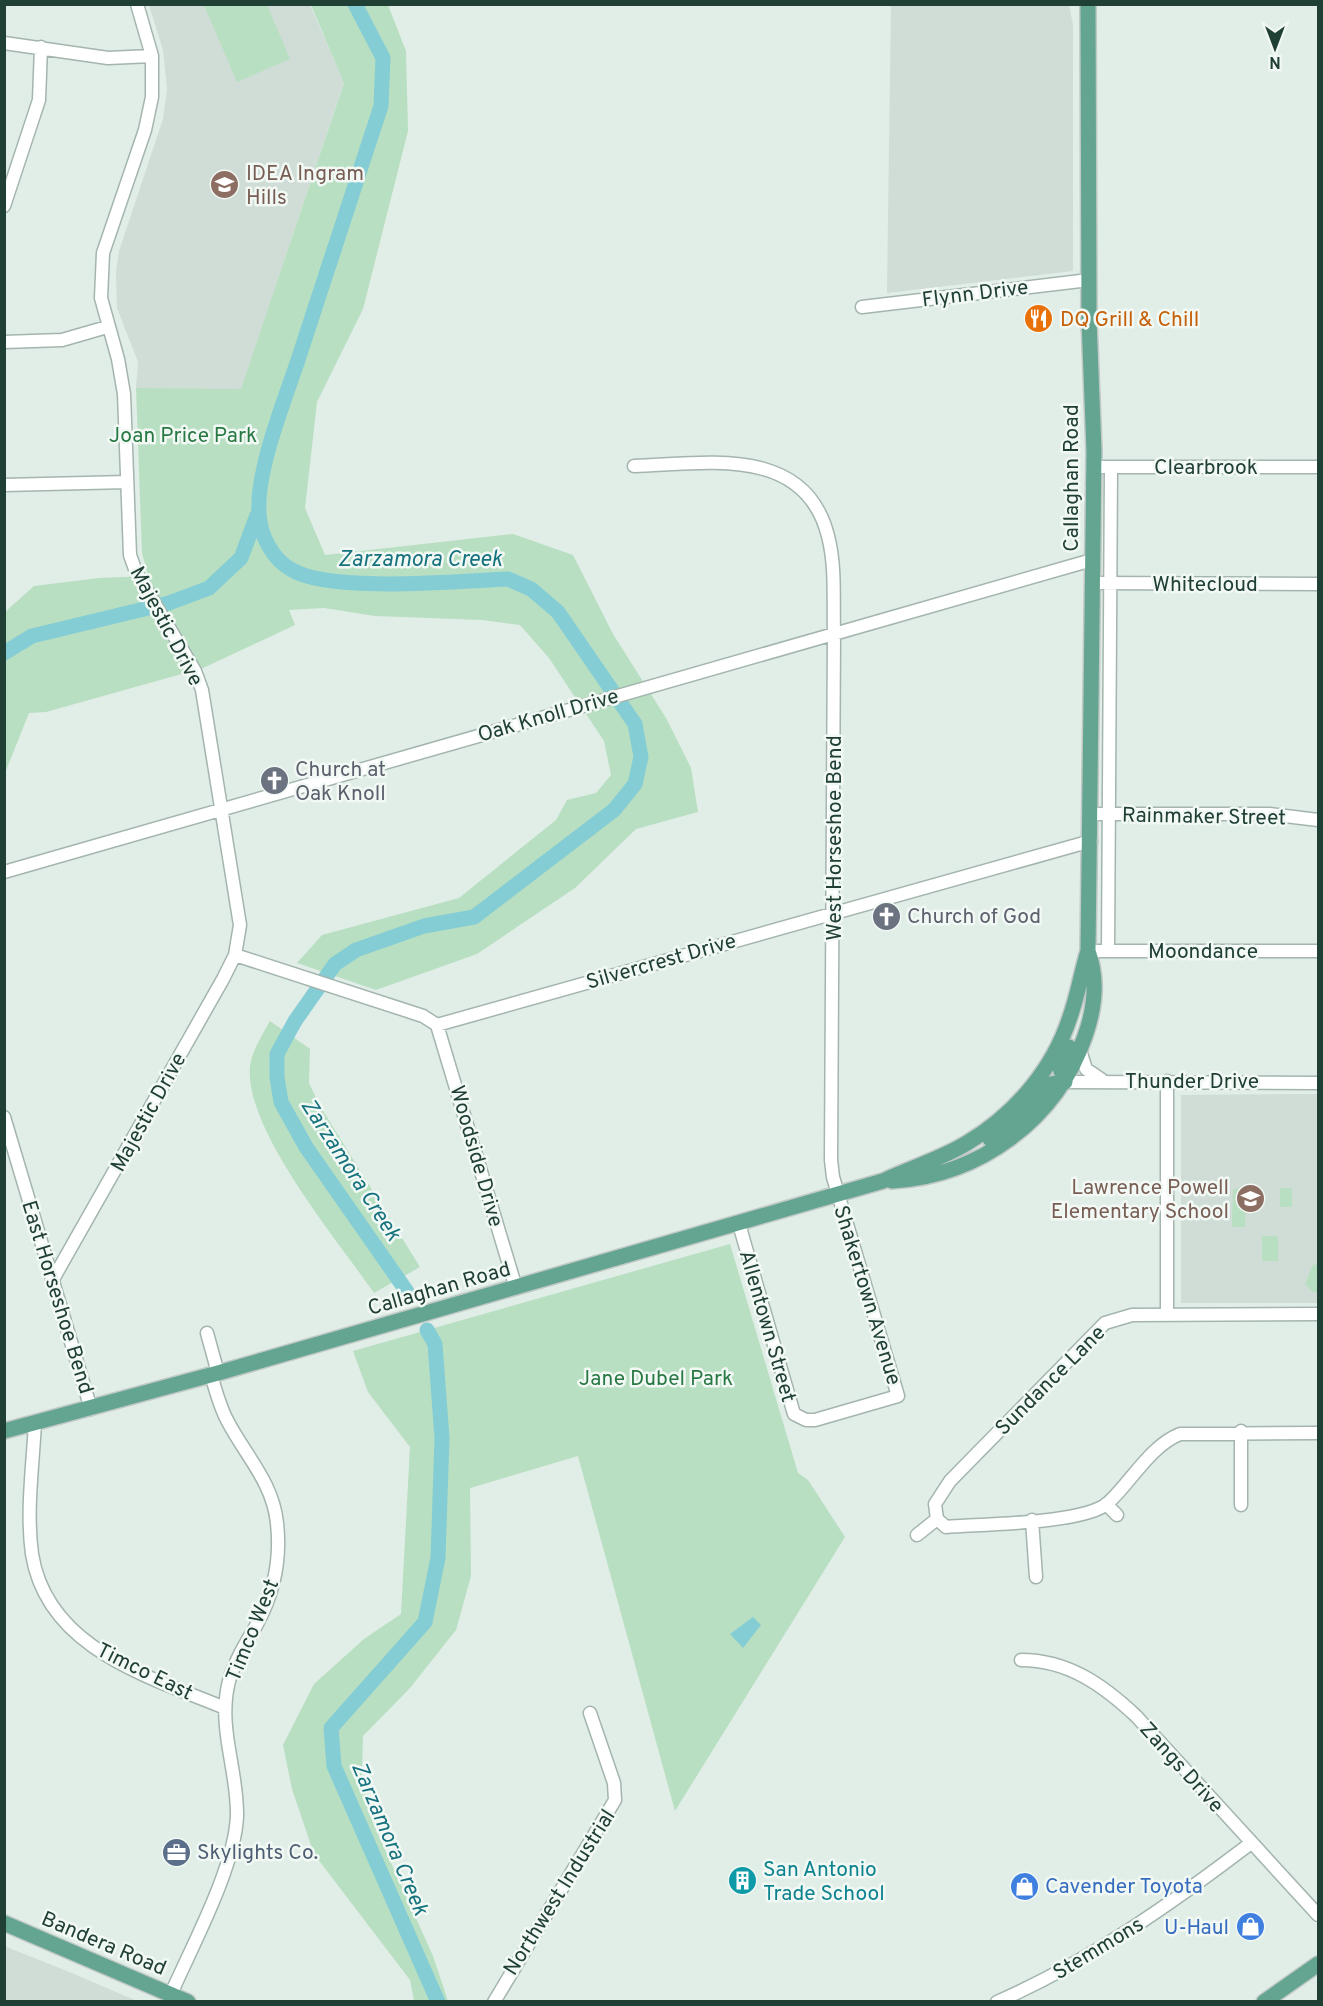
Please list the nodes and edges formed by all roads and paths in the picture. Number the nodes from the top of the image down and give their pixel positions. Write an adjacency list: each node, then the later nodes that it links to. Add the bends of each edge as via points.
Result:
1 (137, 4): 5 (street, Majestic Drive)
2 (1088, 4): 7 (main road, Callaghan Road)
3 (4, 43): 4 (street)
4 (41, 47): 5 (street, via 108,58); 6 (street, via 39,100)
5 (152, 56): 9 (street, Majestic Drive, via 149,113 103,253 101,298)
6 (4, 206)
7 (1089, 280): 8 (street, Flynn Drive); 12 (main road, Callaghan Road)
8 (862, 307)
9 (107, 327): 10 (street, via 62,340); 15 (street, Majestic Drive, via 122,376)
10 (4, 342)
11 (633, 466): 21 (street, West Horseshoe Bend, via 750,464 768,468 792,482 815,507 828,535)
12 (1093, 466): 13 (street, Clearbrook); 17 (main road, Callaghan Road)
13 (1111, 467): 14 (street, Clearbrook); 19 (street, Callaghan Road)
14 (1318, 467)
15 (127, 482): 16 (street); 22 (street, Majestic Drive, via 130,555 202,690)
16 (4, 485)
17 (1092, 560): 18 (main road, Callaghan Road); 21 (street, Oak Knoll Drive)
18 (1092, 583): 19 (street, Whitecloud); 23 (main road, Callaghan Road)
19 (1110, 584): 20 (street, Whitecloud); 24 (street, Callaghan Road)
20 (1318, 584)
21 (834, 632): 22 (street, Oak Knoll Drive); 28 (street, West Horseshoe Bend)
22 (221, 809): 27 (street, Oak Knoll Drive); 31 (street, Majestic Drive, via 240,925)
23 (1090, 814): 24 (street, Rainmaker Street); 26 (main road, Callaghan Road)
24 (1109, 815): 25 (street, Rainmaker Street, via 1269,814); 29 (street, Callaghan Road)
25 (1318, 820)
26 (1091, 841): 28 (street, Silvercrest Drive); 32 (main road, Callaghan Road)
27 (4, 872)
28 (834, 912): 33 (street, Silvercrest Drive); 42 (street, West Horseshoe Bend, via 831,1160)
29 (1108, 951): 30 (street, Moondance); 32 (street, Moondance)
30 (1318, 951)
31 (235, 955): 33 (street, via 423,1016); 44 (street, Majestic Drive)
32 (1087, 955): 34 (main road, Callaghan Road, via 1095,970 1094,992); 37 (main road, via 1083,1003 1060,1068); 40 (main road, Callaghan Road, via 1062,1039 1032,1087 989,1129)
33 (438, 1025): 45 (street, Woodside Drive)
34 (1080, 1050): 35 (street, via 1086,1069); 37 (main road, Callaghan Road)
35 (1103, 1081): 36 (street, Thunder Drive); 37 (street, Thunder Drive)
36 (1167, 1081): 38 (street, Thunder Drive); 46 (street)
37 (1065, 1082): 40 (main road, via 1051,1084 1015,1122 988,1140 938,1163); 41 (main road, Callaghan Road, via 1028,1125 992,1151 922,1177)
38 (1318, 1083)
39 (4, 1117): 44 (street, East Horseshoe Bend)
40 (908, 1170): 41 (main road, Callaghan Road)
41 (883, 1181): 42 (main road, Callaghan Road)
42 (838, 1195): 43 (main road, Callaghan Road); 51 (street, Shakertown Avenue, via 898,1396)
43 (739, 1224): 45 (main road, Callaghan Road); 51 (street, Allentown Street, via 790,1407)
44 (52, 1281): 50 (street, East Horseshoe Bend)
45 (516, 1288): 49 (main road, Callaghan Road)
46 (1167, 1314): 47 (street, Sundance Lane); 59 (street, Sundance Lane, via 1119,1317 1098,1330 950,1481 935,1504)
47 (1318, 1314)
48 (207, 1333): 49 (street, Timco West)
49 (214, 1374): 50 (main road, Callaghan Road); 64 (street, Timco West, via 223,1413 268,1489 278,1540 273,1589 234,1666)
50 (92, 1409): 52 (main road, Callaghan Road)
51 (806, 1420)
52 (35, 1422): 53 (main road, Callaghan Road); 64 (street, Timco East, via 32,1552 39,1580 53,1606 78,1635 104,1655)
53 (4, 1431)
54 (1241, 1431): 55 (street); 56 (street, via 1190,1432 1172,1437); 57 (street)
55 (1318, 1433)
56 (1106, 1504): 58 (street); 60 (street, via 1078,1516)
57 (1241, 1505)
58 (1117, 1515)
59 (937, 1519): 60 (street, via 946,1527); 61 (street)
60 (1032, 1520): 62 (street)
61 (917, 1535)
62 (1036, 1577)
63 (1021, 1660): 66 (street, Zangs Drive, via 1069,1669 1111,1693)
64 (225, 1708): 70 (street, Timco West, via 227,1748 237,1801 234,1843)
65 (591, 1713): 72 (street, Northwest Industrial, via 614,1782 615,1800)
66 (1251, 1843): 67 (street, Zangs Drive); 73 (street, Stemmons, via 1108,1944)
67 (1318, 1915)
68 (4, 1923): 70 (main road, Bandera Road)
69 (1318, 1964): 74 (main road)
70 (171, 1994): 71 (main road, Bandera Road)
71 (188, 2001)
72 (494, 2001)
73 (998, 2001)
74 (1264, 2001)

